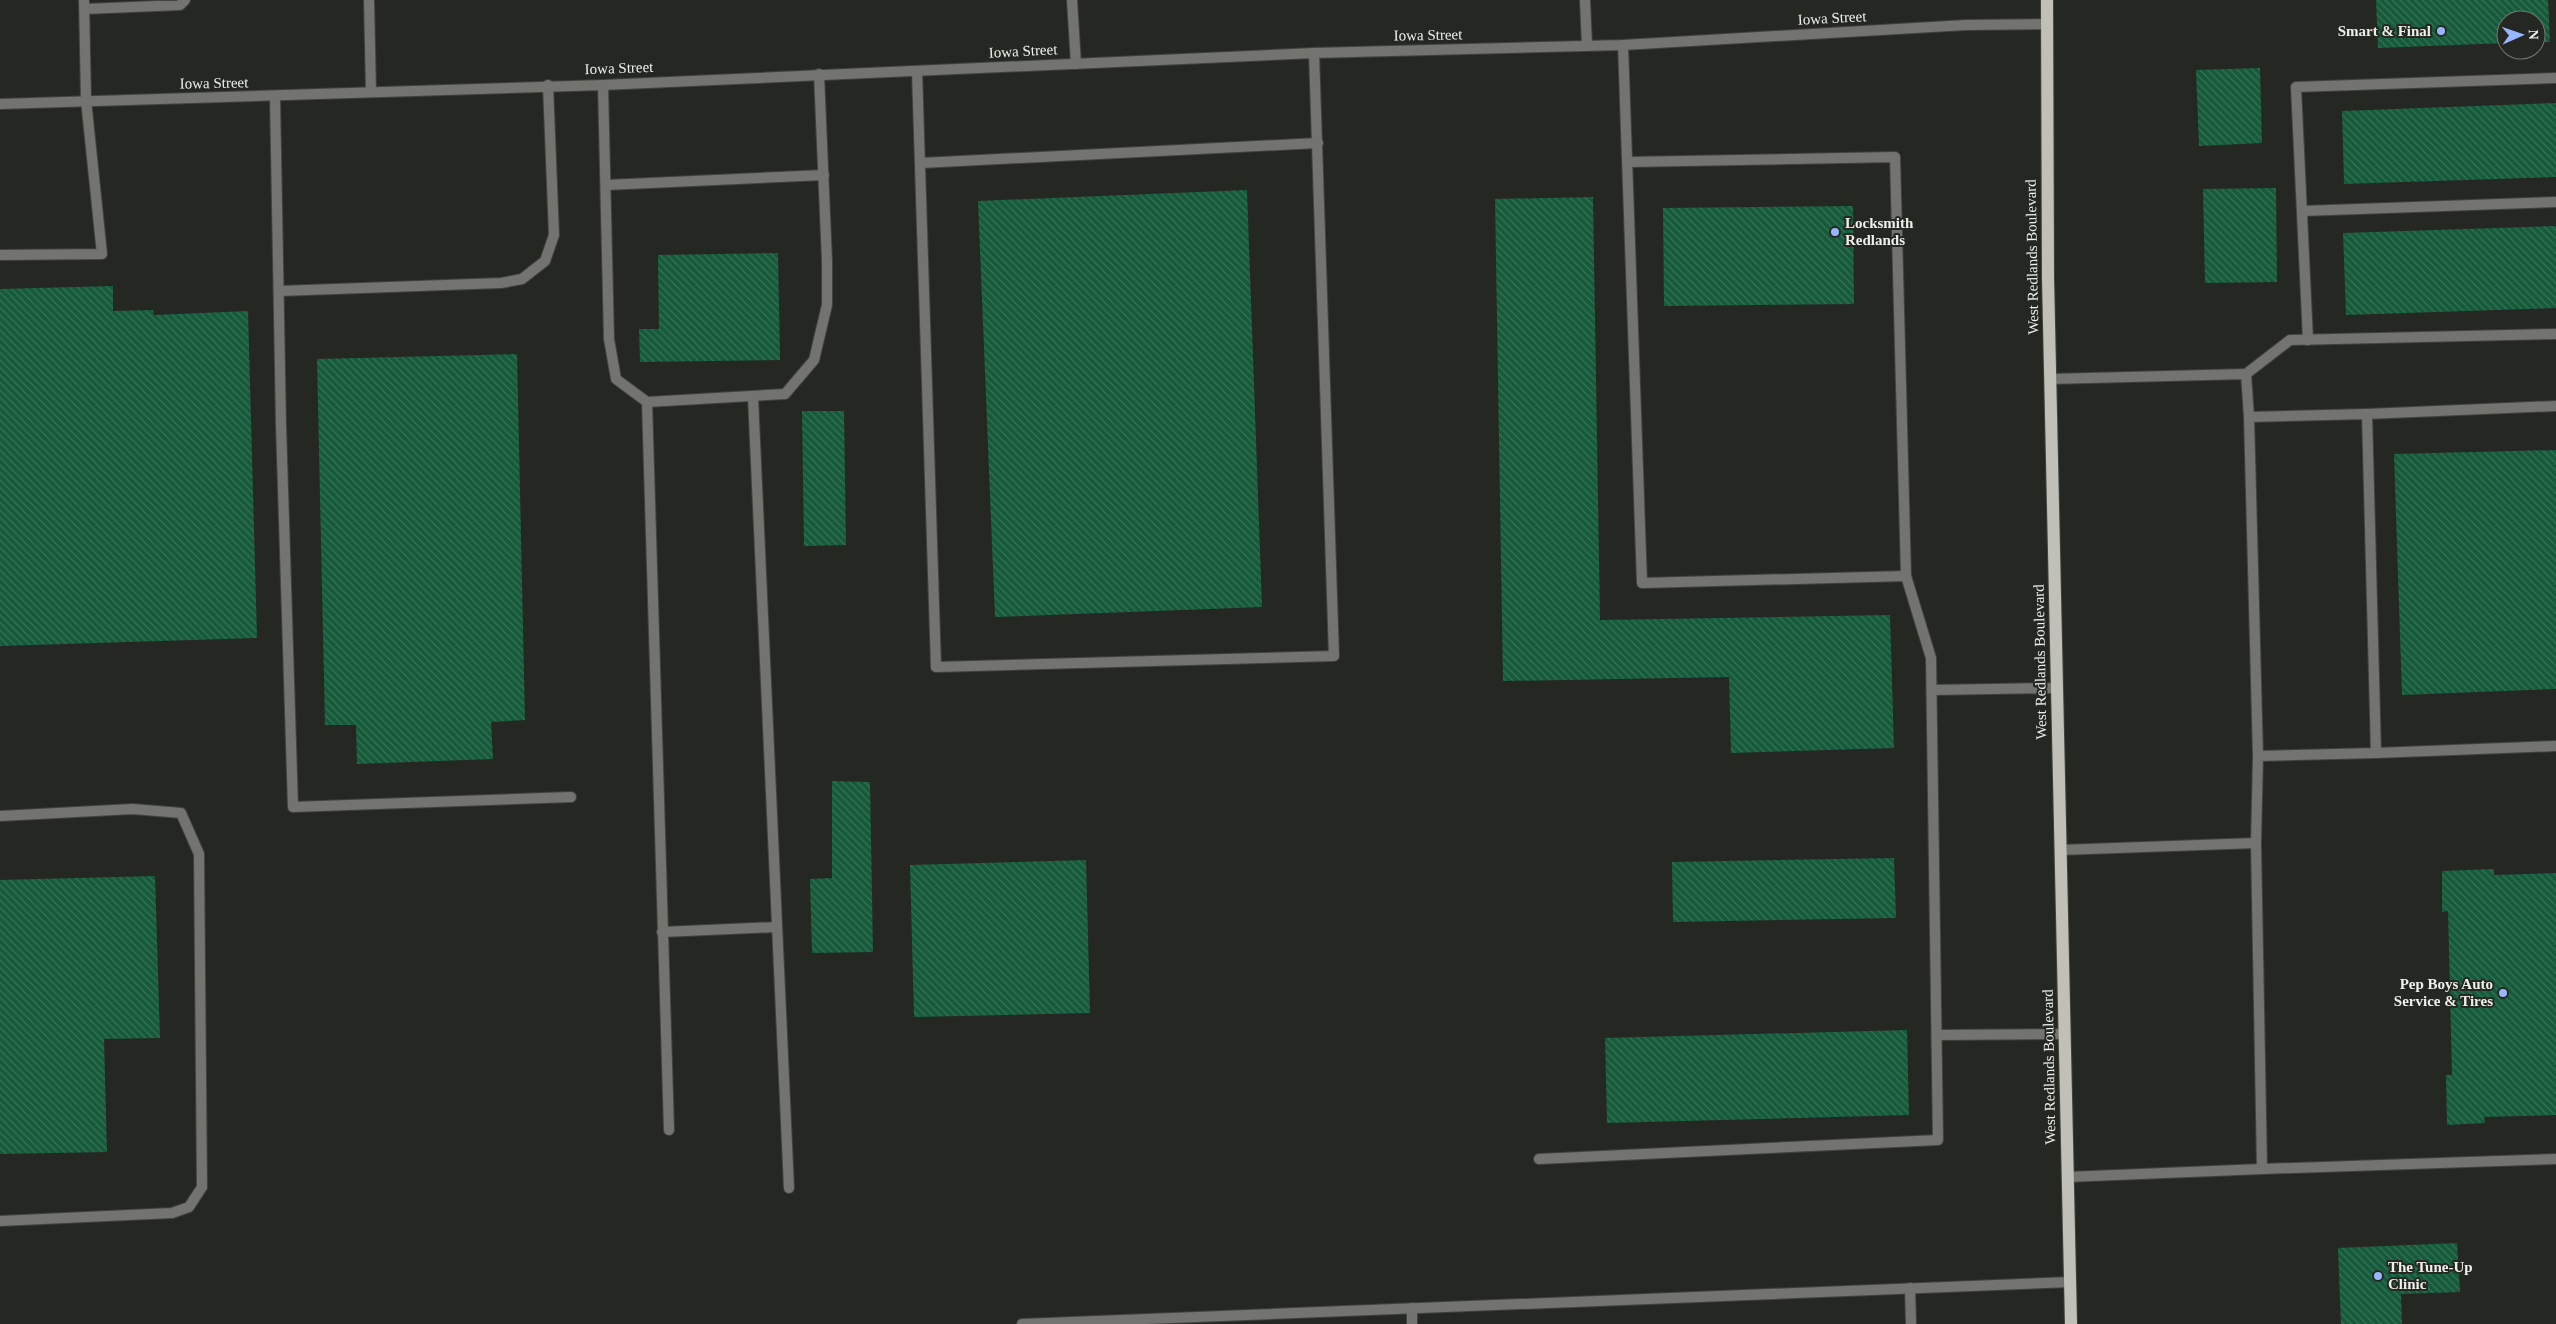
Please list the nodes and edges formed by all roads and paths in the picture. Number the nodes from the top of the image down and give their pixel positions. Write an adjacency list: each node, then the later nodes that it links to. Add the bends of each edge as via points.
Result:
1 (185, 0): 6 (street, via 180,5)
2 (369, 0): 17 (street)
3 (1072, 0): 11 (street)
4 (1584, 0): 9 (street)
5 (2047, 0): 7 (main road, West Redlands Boulevard)
6 (84, 5): 19 (street)
7 (2048, 24): 8 (street, Iowa Street); 33 (main road, West Redlands Boulevard)
8 (1623, 45): 9 (street, Iowa Street); 22 (street)
9 (1587, 46): 10 (street, Iowa Street)
10 (1314, 53): 11 (street, Iowa Street); 21 (street)
11 (1076, 64): 12 (street, Iowa Street)
12 (917, 71): 13 (street, Iowa Street); 23 (street)
13 (820, 74): 15 (street, Iowa Street); 24 (street)
14 (2556, 78): 27 (street, via 2296,87)
15 (603, 84): 16 (street, Iowa Street); 25 (street)
16 (548, 85): 17 (street, Iowa Street); 29 (street, via 554,235 545,261 522,279 502,283)
17 (371, 91): 18 (street, Iowa Street)
18 (275, 96): 19 (street, Iowa Street); 29 (street)
19 (86, 100): 20 (street, Iowa Street); 28 (street, via 102,254)
20 (0, 104)
21 (1318, 143): 23 (street); 23 (street, via 1334,656 936,667)
22 (1628, 162): 39 (street, via 1642,583); 39 (street, via 1895,157)
23 (921, 164)
24 (824, 175): 25 (street); 34 (street, via 827,305 814,360 785,394)
25 (606, 185): 35 (street, via 609,339 616,379)
26 (2556, 202): 27 (street)
27 (2302, 211): 31 (street)
28 (0, 255)
29 (279, 291): 45 (street, via 294,807)
30 (2556, 334): 31 (street)
31 (2308, 340): 32 (street, via 2290,340)
32 (2246, 374): 33 (street); 38 (street)
33 (2050, 379): 40 (main road, West Redlands Boulevard)
34 (753, 397): 35 (street); 49 (street)
35 (647, 402): 50 (street)
36 (2556, 406): 37 (street)
37 (2367, 414): 38 (street); 43 (street)
38 (2249, 417): 44 (street)
39 (1906, 576): 41 (street, via 1931,658)
40 (2057, 688): 41 (street); 48 (main road, West Redlands Boulevard)
41 (1932, 690): 52 (street)
42 (2556, 746): 43 (street)
43 (2376, 753): 44 (street)
44 (2258, 756): 47 (street)
45 (571, 797)
46 (0, 816): 59 (street, via 133,810 181,813 199,854 202,1188 189,1206 172,1213)
47 (2256, 843): 48 (street); 56 (street)
48 (2060, 850): 51 (main road, West Redlands Boulevard)
49 (777, 927): 50 (street); 58 (street)
50 (662, 932): 53 (street)
51 (2064, 1034): 52 (street); 57 (main road, West Redlands Boulevard)
52 (1936, 1035): 54 (street, via 1938,1140)
53 (669, 1130)
54 (1539, 1159)
55 (2556, 1159): 56 (street)
56 (2262, 1168): 57 (street)
57 (2067, 1177): 60 (main road, West Redlands Boulevard)
58 (789, 1188)
59 (0, 1221)
60 (2070, 1282): 61 (street); 66 (main road, West Redlands Boulevard)
61 (1910, 1288): 62 (street); 65 (street)
62 (1412, 1308): 63 (street); 64 (street)
63 (1022, 1324)
64 (1412, 1324)
65 (1911, 1324)
66 (2070, 1324)

